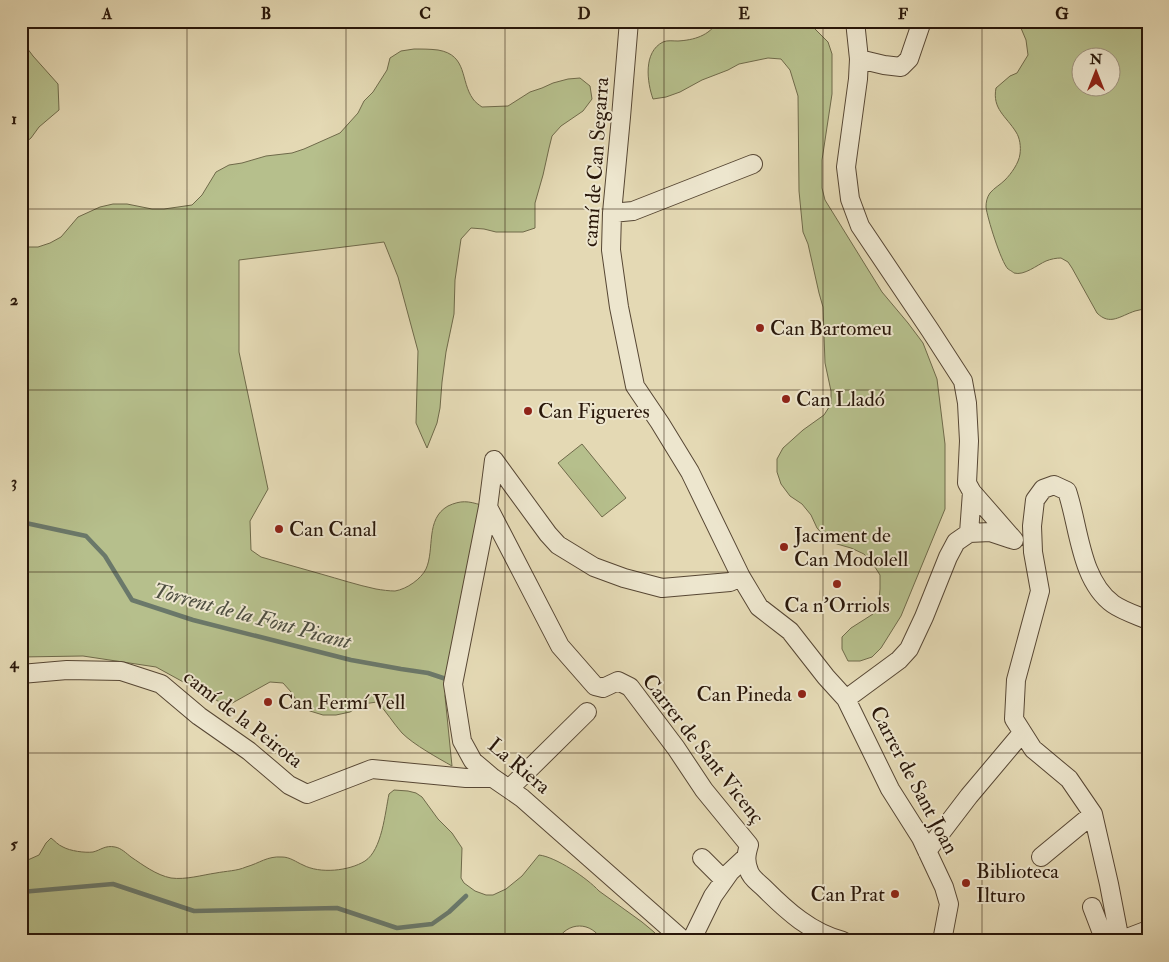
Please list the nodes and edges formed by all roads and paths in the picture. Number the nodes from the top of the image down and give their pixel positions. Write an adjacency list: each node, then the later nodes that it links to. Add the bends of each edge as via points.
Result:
1 (628, 21): 6 (street, camí de Can Segarra)
2 (855, 21): 4 (street)
3 (922, 21): 4 (street, via 909,59 901,67)
4 (859, 59): 7 (street, via 846,167 850,199 860,226 963,381 969,441 967,483)
5 (753, 164): 6 (street, via 633,211)
6 (612, 213): 12 (street, camí de Can Segarra, via 611,250 635,386 690,472)
7 (972, 492): 9 (street); 10 (street)
8 (488, 507): 12 (street, La Riera, via 494,460 558,545 594,567 662,588 730,582); 18 (street, La Riera, via 453,684 462,741 473,761); 22 (street, Carrer de Sant Vicenç, via 560,646 595,686 603,688 618,681 630,687 704,790 749,845)
9 (969, 533): 10 (street, via 990,532); 15 (street, via 956,542 909,649)
10 (1014, 540): 11 (street)
11 (1033, 552): 13 (street, via 1036,500 1043,489 1054,485 1067,491 1082,553 1093,580 1112,603); 17 (street, via 1040,591 1016,680 1014,719)
12 (741, 577): 15 (street, Carrer de Sant Joan, via 759,606 790,631)
13 (1148, 620)
14 (21, 674): 18 (street, camí de la Peirota, via 67,670 121,671 161,684 289,785 307,794 372,769)
15 (846, 699): 21 (street, Carrer de Sant Joan, via 890,789)
16 (587, 712): 19 (street)
17 (1022, 733): 20 (street, via 1033,749 1069,779); 21 (street)
18 (493, 778): 19 (street, La Riera)
19 (509, 789): 28 (street, La Riera)
20 (1093, 814): 23 (street); 33 (street)
21 (928, 851): 31 (street, Carrer de Sant Joan, via 949,904)
22 (746, 857): 25 (street); 30 (street, Carrer de Sant Vicenç, via 749,873 784,908 806,925)
23 (1041, 857)
24 (702, 858): 25 (street)
25 (724, 880): 29 (street)
26 (1092, 906): 32 (street)
27 (1148, 930): 33 (street)
28 (684, 941)
29 (691, 941)
30 (843, 941)
31 (942, 941)
32 (1105, 941)
33 (1120, 941)

